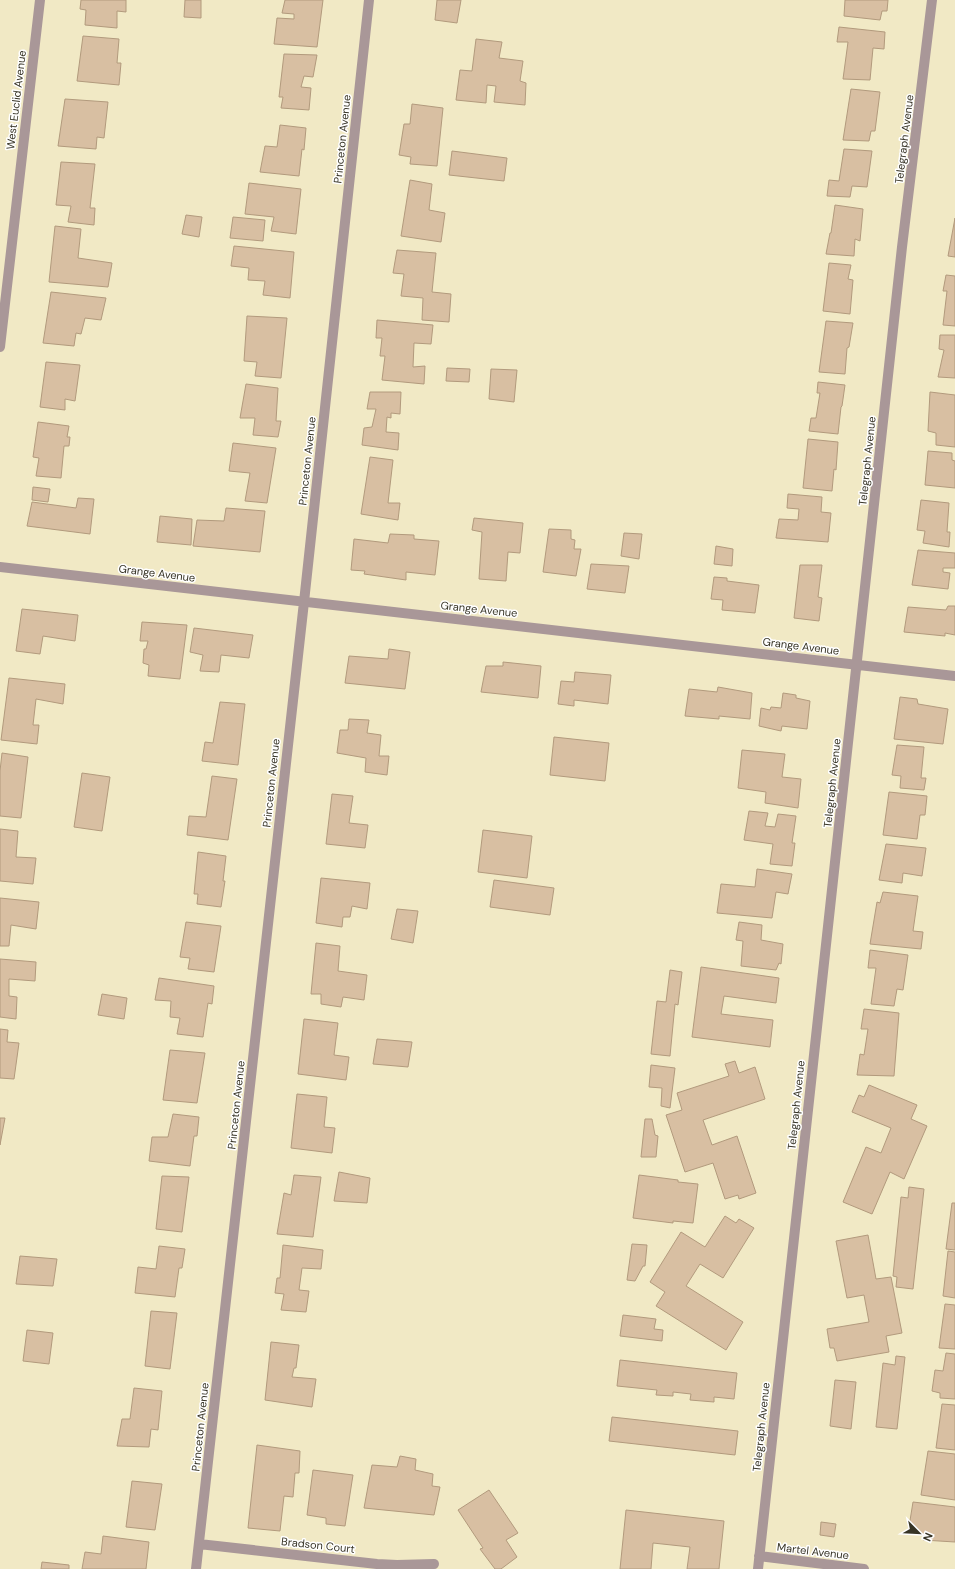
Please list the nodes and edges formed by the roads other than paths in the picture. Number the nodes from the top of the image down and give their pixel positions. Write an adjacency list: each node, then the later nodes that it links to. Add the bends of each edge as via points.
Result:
1 (40, 0): 4 (street, West Euclid Avenue)
2 (369, 0): 6 (street, Princeton Avenue)
3 (932, 0): 7 (street, Telegraph Avenue, via 902,247)
4 (0, 347)
5 (0, 567): 6 (street, Grange Avenue)
6 (304, 602): 7 (street, Grange Avenue); 9 (street, Princeton Avenue)
7 (857, 664): 8 (street, Grange Avenue); 10 (street, Telegraph Avenue)
8 (955, 676)
9 (199, 1544): 11 (street, Bradson Court, via 377,1564); 12 (street, Princeton Avenue)
10 (759, 1556): 13 (street, Telegraph Avenue); 14 (street, Martel Avenue)
11 (434, 1564)
12 (196, 1569)
13 (758, 1569)
14 (864, 1569)

